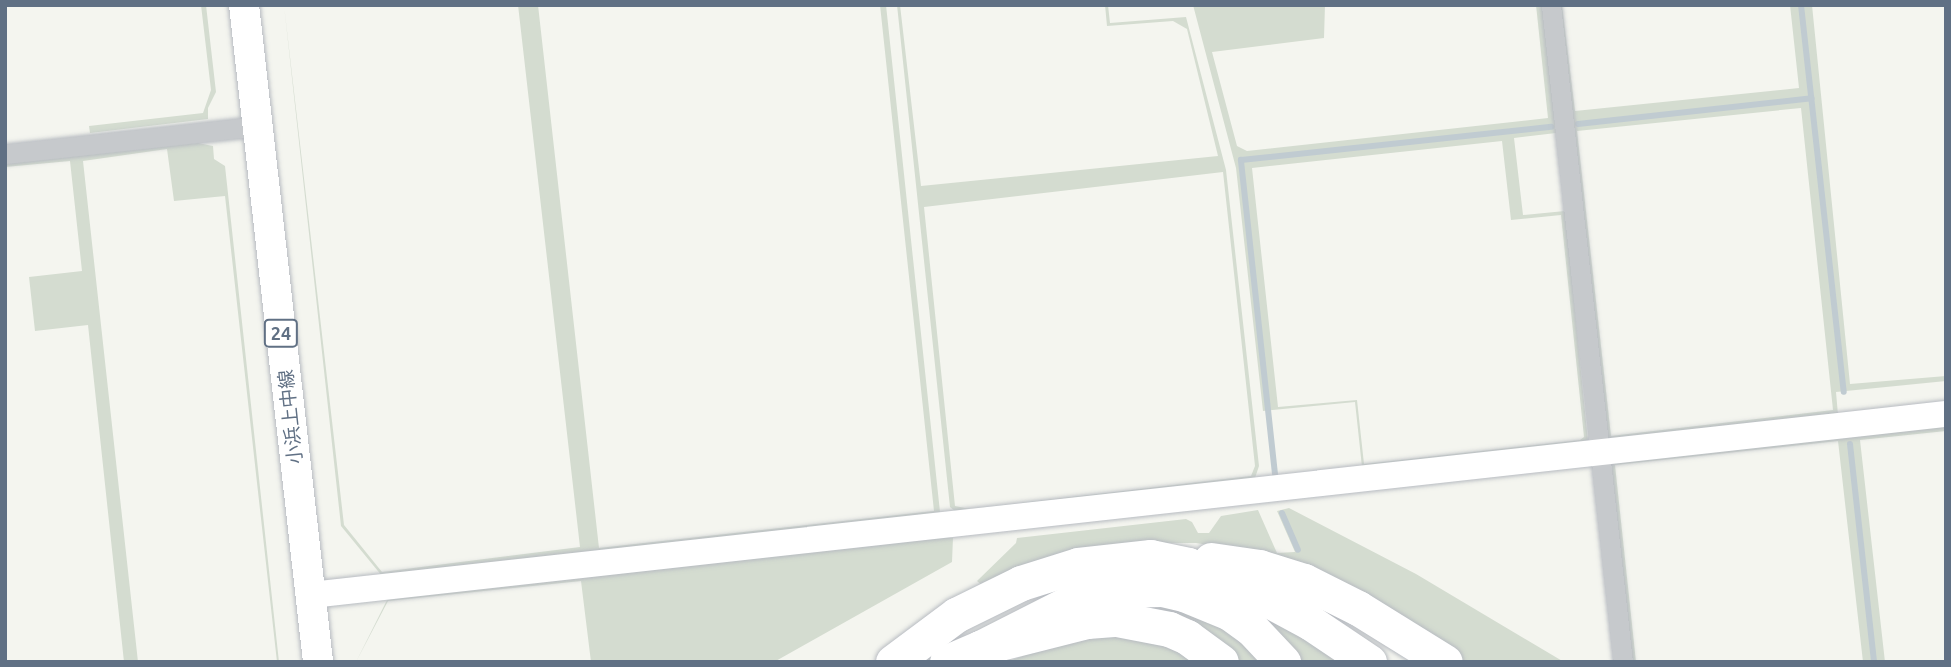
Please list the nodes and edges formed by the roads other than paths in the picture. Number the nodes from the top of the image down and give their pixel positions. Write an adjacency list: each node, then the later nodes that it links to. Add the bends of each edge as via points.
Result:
1 (244, 5): 3 (main road, 小浜上中線 / 24)
2 (1551, 5): 6 (street)
3 (258, 126): 4 (street); 8 (main road, 小浜上中線 / 24)
4 (5, 154)
5 (1946, 414): 6 (street)
6 (1599, 453): 8 (street); 17 (street)
7 (1152, 556): 11 (highway, via 1078,565 1021,583 956,615); 15 (highway, via 1252,591); 16 (highway, via 1235,562 1293,578 1358,608)
8 (310, 595): 10 (main road, 小浜上中線 / 24)
9 (981, 648): 12 (highway); 13 (highway, via 1087,621 1117,619 1169,629); 14 (highway, via 1079,598 1116,590 1161,589 1230,613)
10 (318, 662)
11 (893, 662)
12 (947, 662)
13 (1221, 662)
14 (1283, 662)
15 (1369, 662)
16 (1445, 662)
17 (1623, 662)

